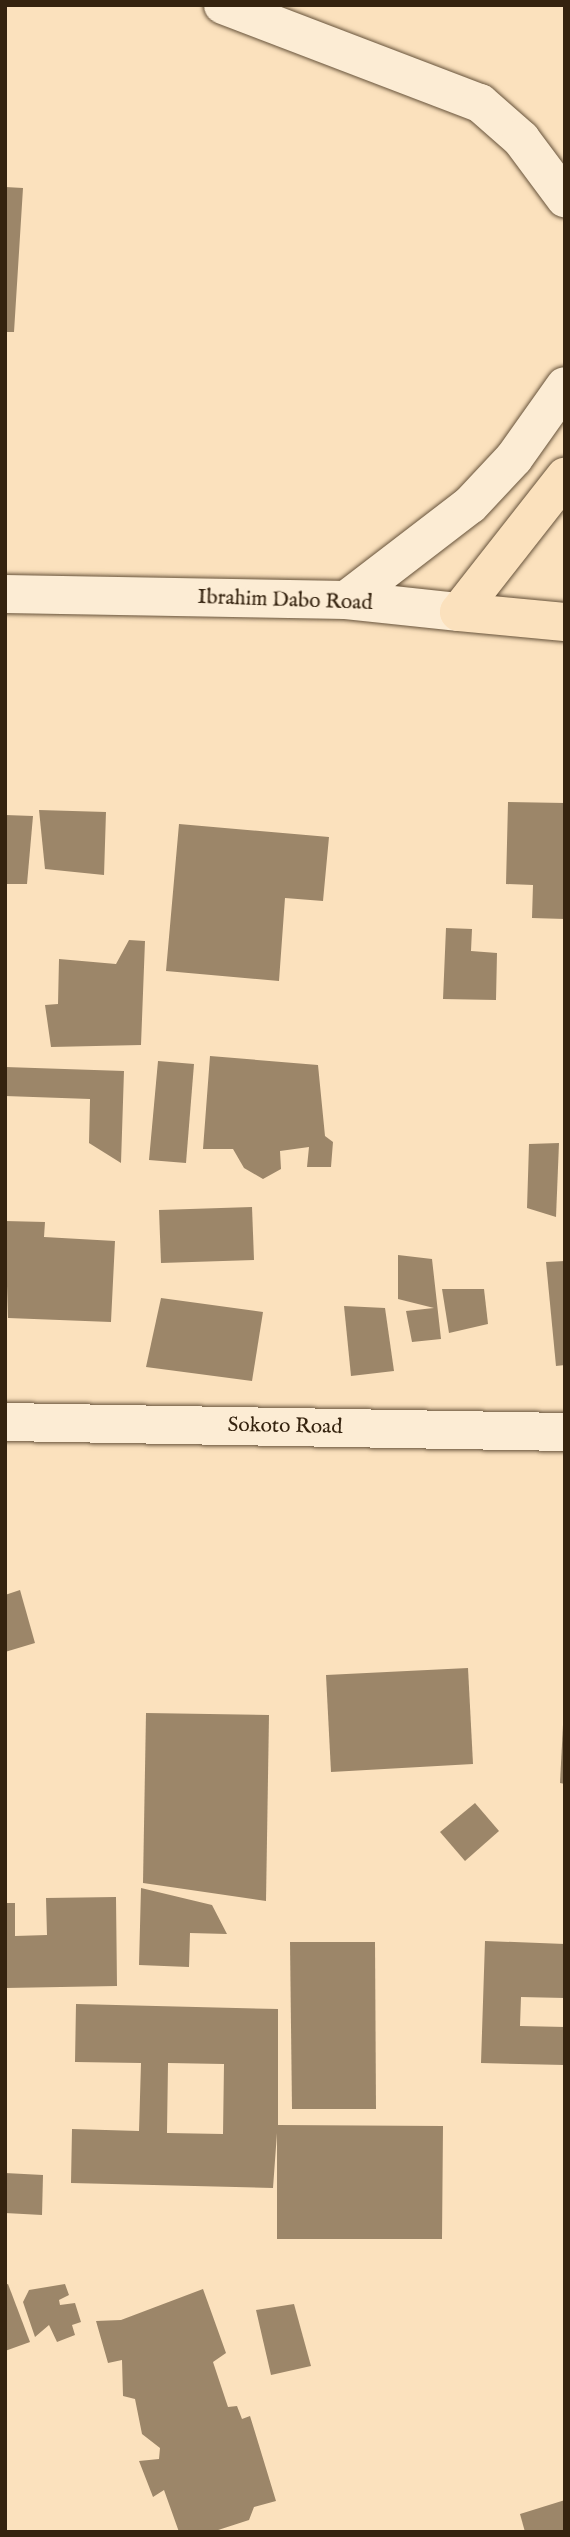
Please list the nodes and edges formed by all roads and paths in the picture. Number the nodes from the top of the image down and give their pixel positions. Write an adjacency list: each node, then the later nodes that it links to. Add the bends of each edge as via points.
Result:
1 (223, 5): 2 (street, via 480,103 522,139)
2 (565, 198)
3 (565, 386): 6 (street, via 514,458 470,505)
4 (565, 477): 7 (main road)
5 (5, 594): 6 (street, Ibrahim Dabo Road)
6 (346, 600): 7 (street, Ibrahim Dabo Road)
7 (459, 612): 8 (main road, Ibrahim Dabo Road)
8 (565, 622)
9 (5, 1422): 10 (street, Sokoto Road)
10 (565, 1432)

